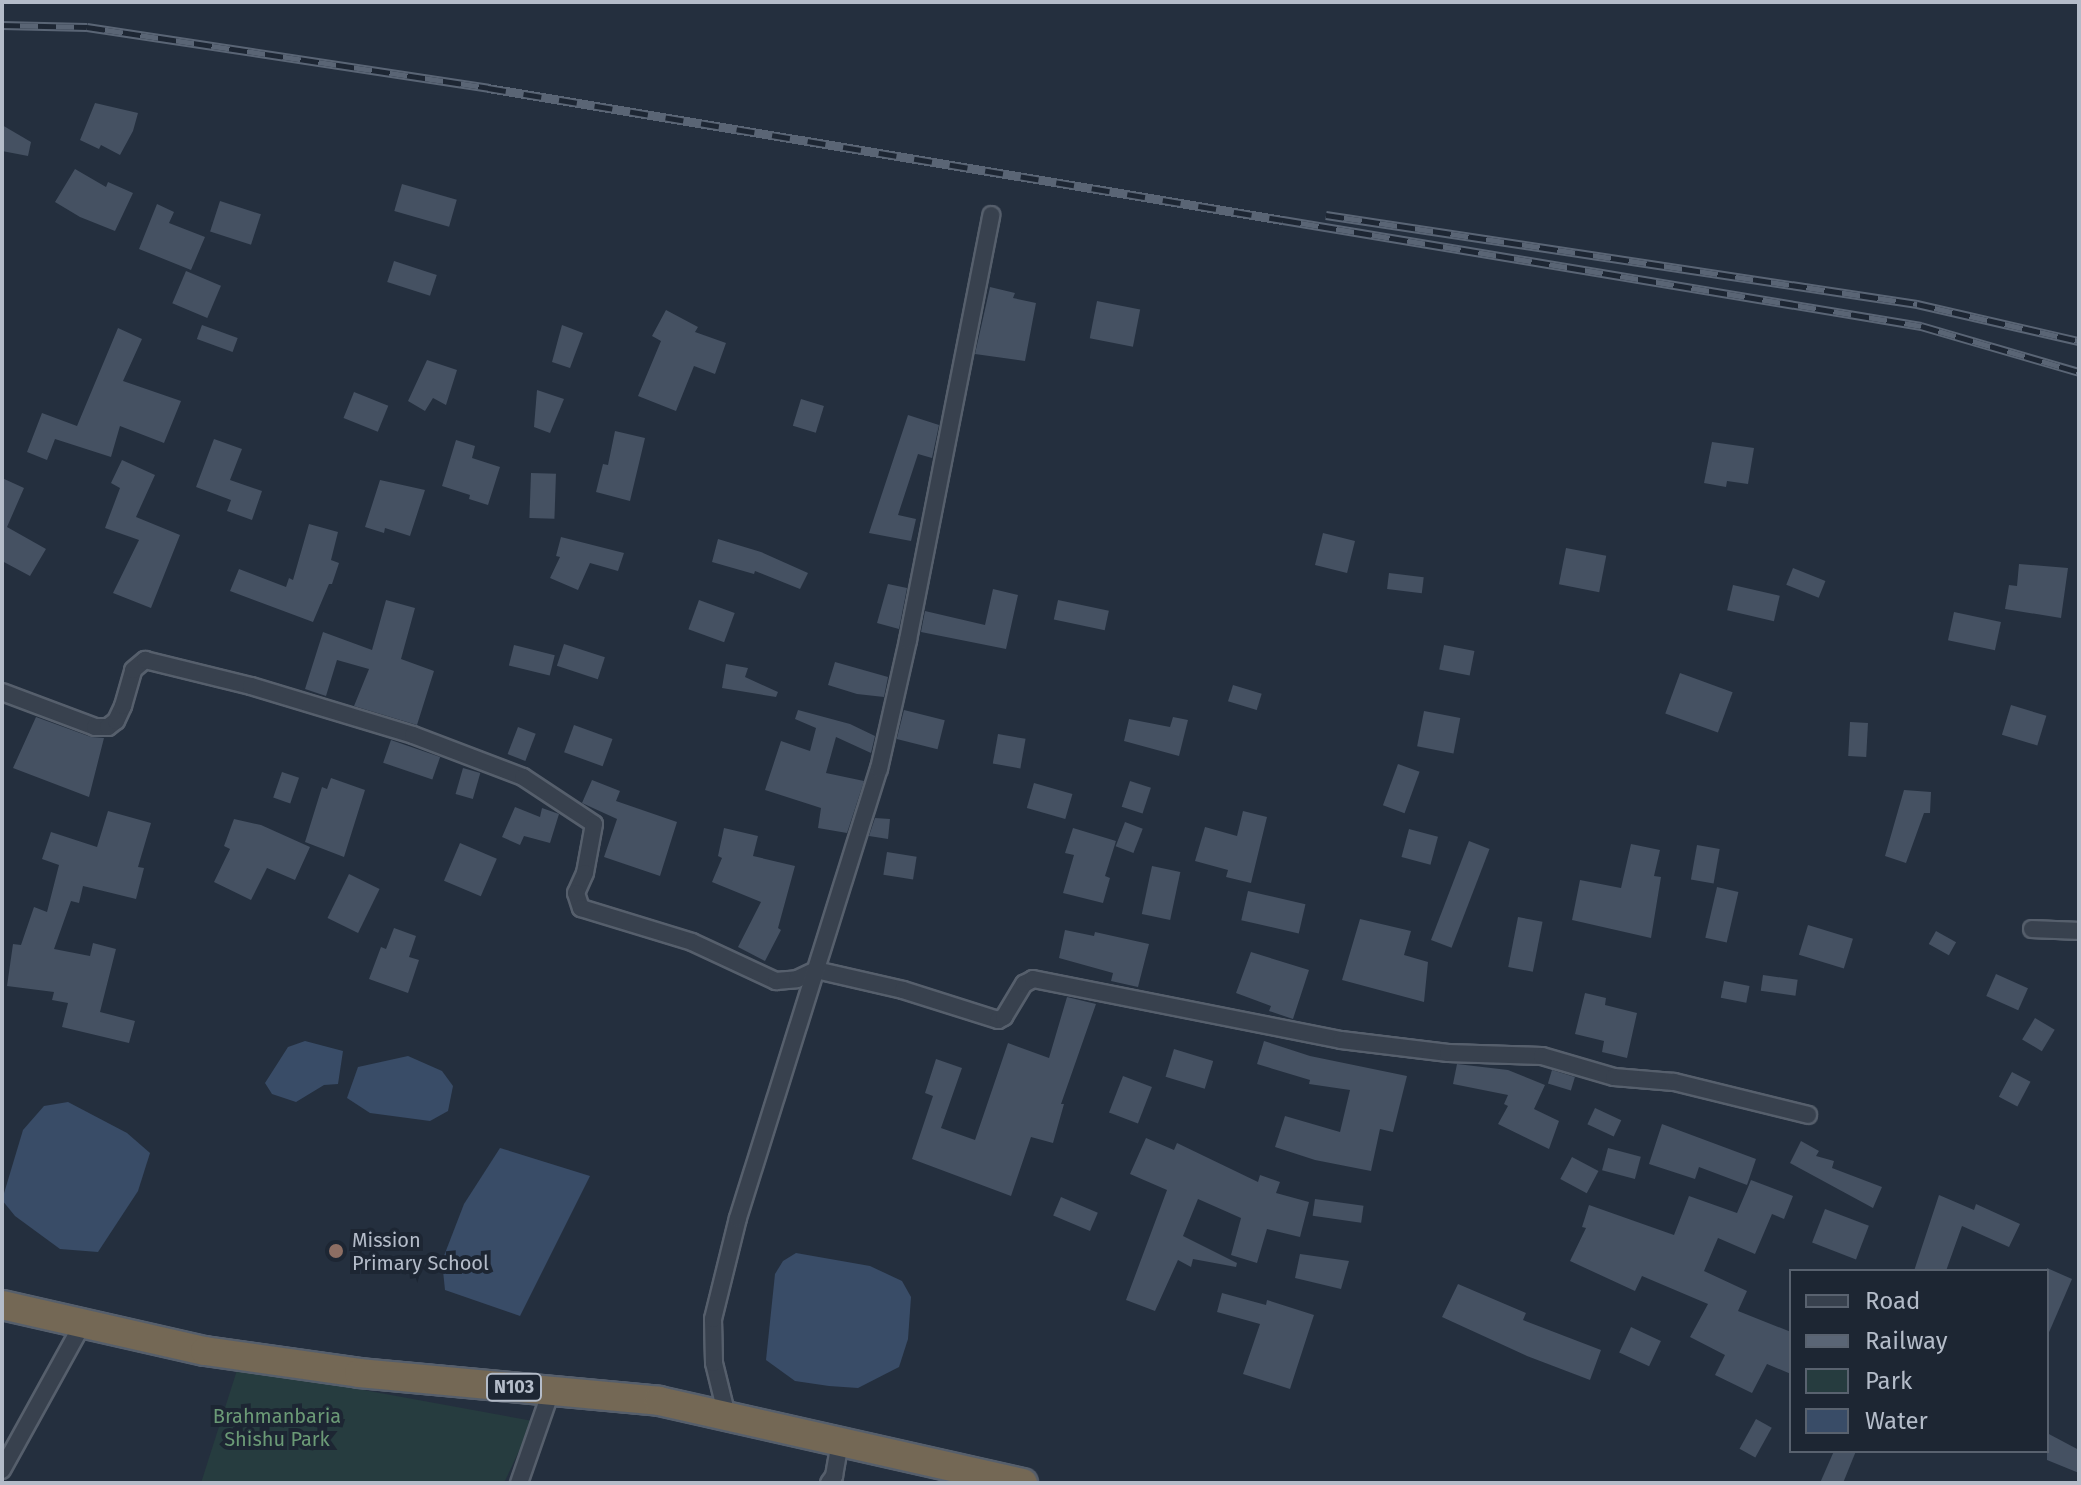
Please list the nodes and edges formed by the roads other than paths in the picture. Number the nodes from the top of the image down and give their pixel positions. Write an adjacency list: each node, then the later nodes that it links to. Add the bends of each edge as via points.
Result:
1 (991, 215): 5 (street, via 882,754)
2 (2, 692): 5 (street, via 95,727 108,727 123,706 133,670 145,660 413,735 523,777 594,824 576,893 581,908 692,942 776,981)
3 (2032, 929): 4 (street)
4 (2079, 931)
5 (816, 970): 6 (street, via 903,990 990,1020 1004,1017 1017,993 1033,979 1341,1040 1448,1053 1542,1056 1614,1077 1674,1082); 10 (street, via 738,1218 713,1319 714,1363)
6 (1808, 1115)
7 (2, 1305): 8 (highway, N103)
8 (83, 1323): 9 (highway, N103, via 205,1351 359,1373); 12 (street)
9 (551, 1391): 10 (highway, N103, via 659,1401); 13 (street)
10 (727, 1416): 11 (highway, N103)
11 (840, 1442): 14 (street); 15 (highway, N103)
12 (2, 1470)
13 (519, 1483)
14 (829, 1483)
15 (1023, 1483)

